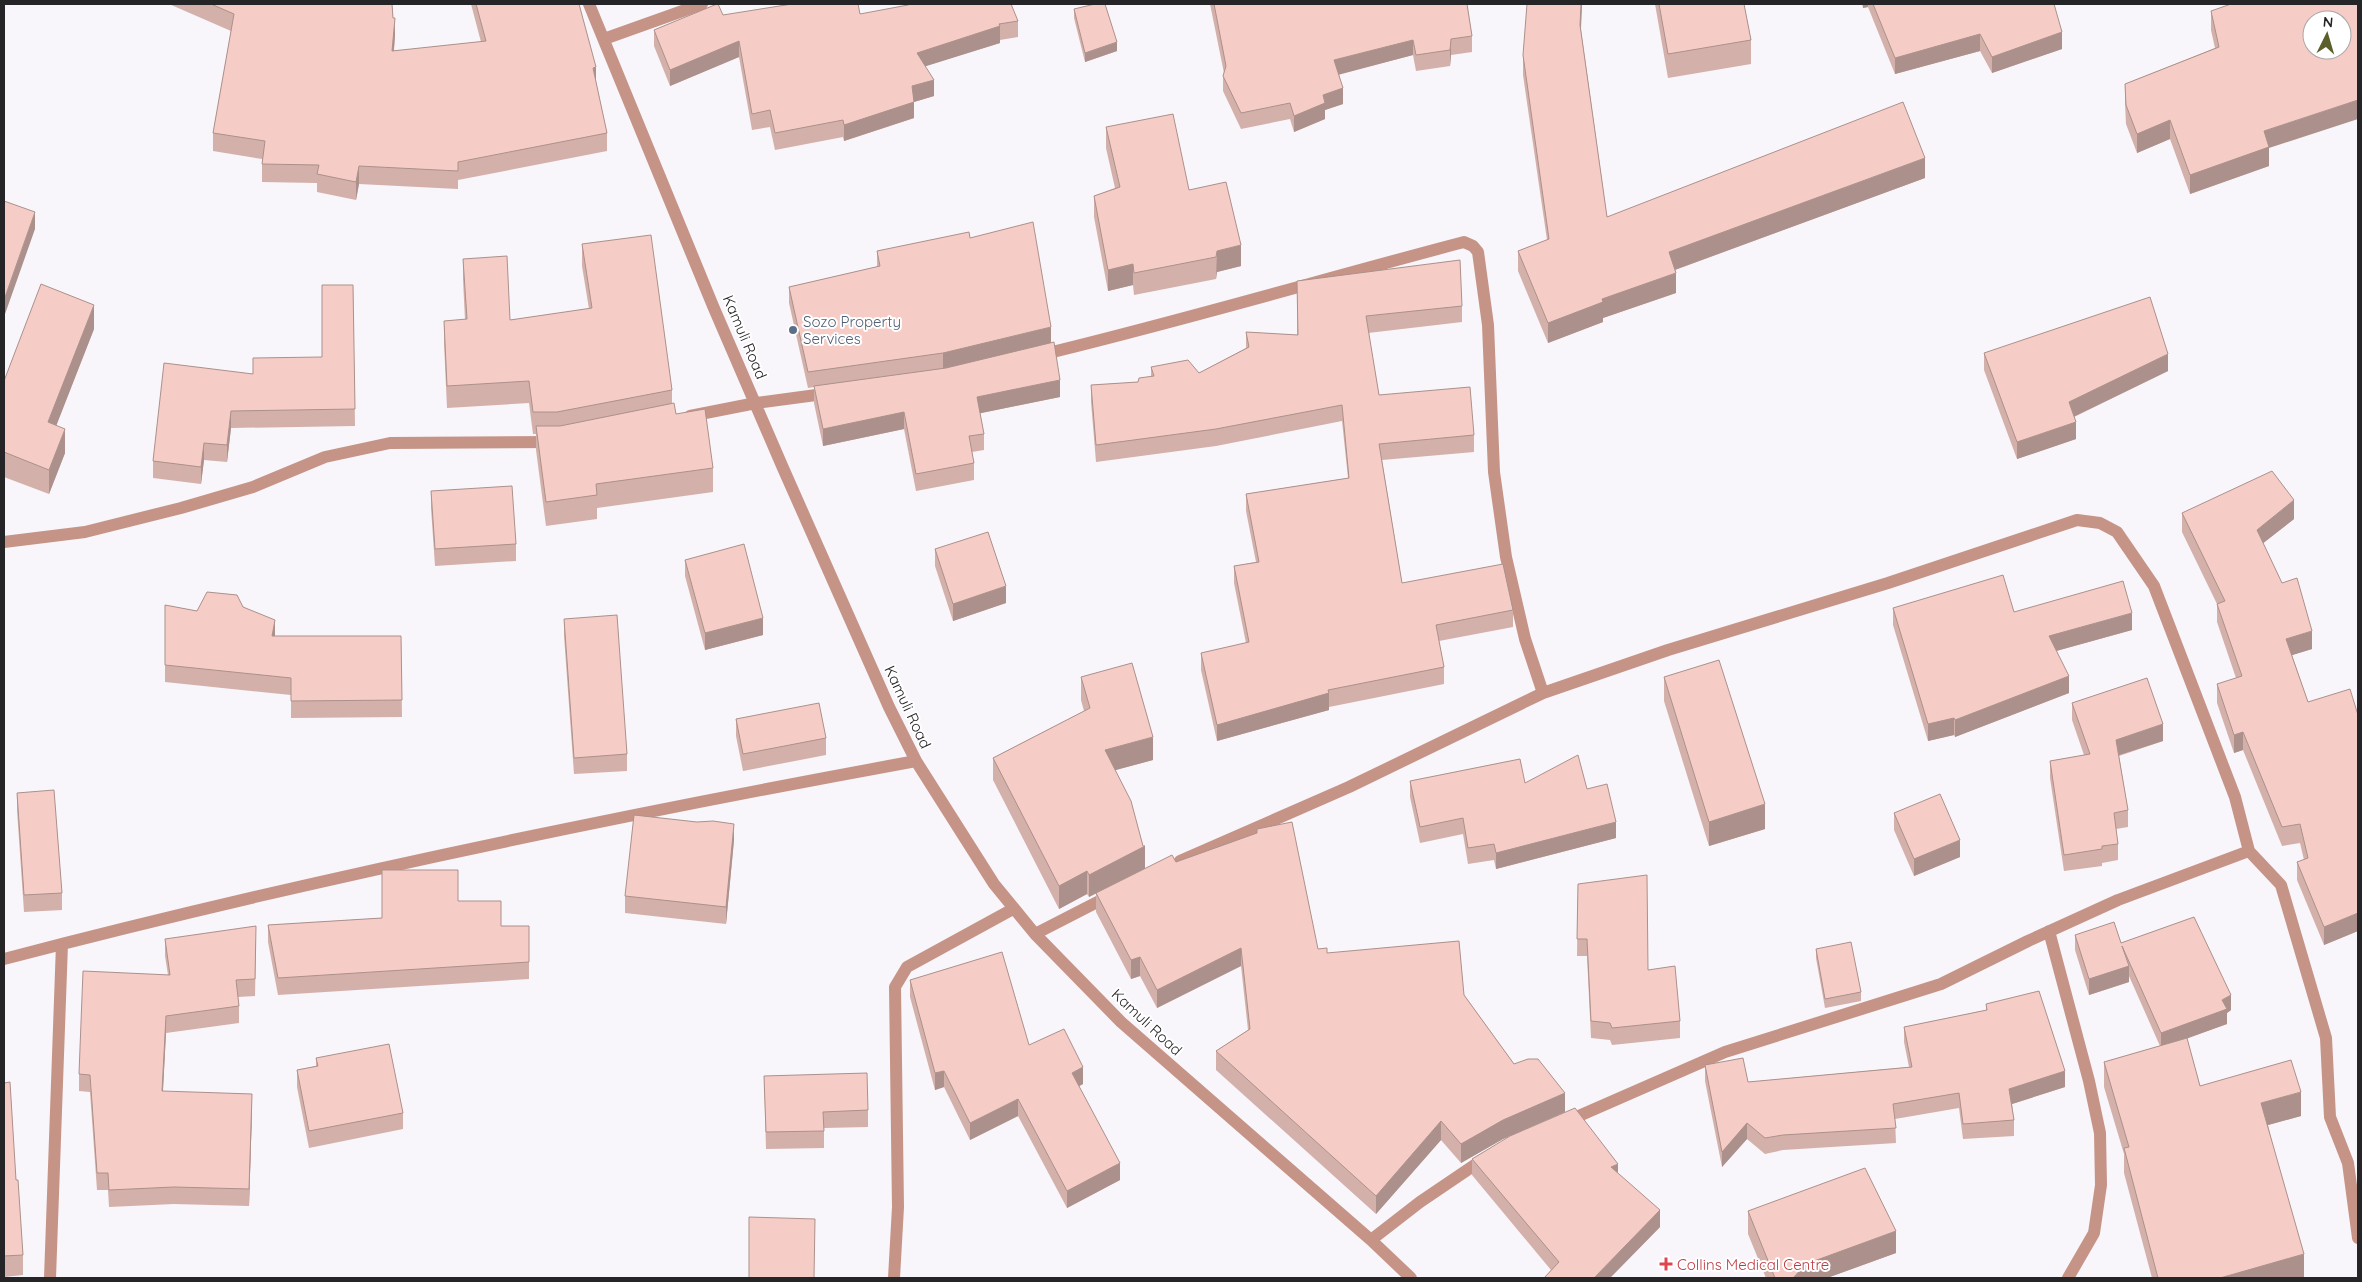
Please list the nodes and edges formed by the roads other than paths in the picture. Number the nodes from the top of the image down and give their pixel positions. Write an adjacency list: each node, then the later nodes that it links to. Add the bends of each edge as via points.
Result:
1 (589, 4): 3 (street, Kamuli Road)
2 (702, 4): 3 (street)
3 (604, 39): 6 (street, Kamuli Road)
4 (1030, 357): 10 (street, via 1210,313 1464,242 1473,246 1478,252 1488,325 1494,472 1506,557 1525,638)
5 (844, 391): 6 (street)
6 (756, 403): 7 (street); 11 (street, Kamuli Road, via 889,707)
7 (680, 418)
8 (568, 440): 9 (street, via 390,443 325,458 253,487 181,508 85,532)
9 (4, 542)
10 (1543, 694): 12 (street, via 1668,650 1888,583 2076,520 2100,523 2117,532 2154,586 2235,797); 13 (street, via 1349,787)
11 (916, 761): 15 (street, Kamuli Road); 18 (street, via 556,830)
12 (2249, 851): 16 (street, via 2118,900); 22 (street, via 2281,885 2326,1038 2330,1117 2348,1163)
13 (1171, 865)
14 (1120, 891): 17 (street)
15 (1013, 909): 17 (street, Kamuli Road); 25 (street, via 907,967 895,988 898,1207)
16 (2049, 931): 20 (street, via 1942,984 1725,1052); 27 (street, via 2100,1134 2101,1185 2094,1232)
17 (1035, 934): 23 (street, Kamuli Road, via 1121,1022)
18 (62, 944): 19 (street); 24 (street)
19 (4, 959)
20 (1557, 1125)
21 (1499, 1150): 23 (street, via 1460,1174)
22 (2358, 1238)
23 (1370, 1240): 26 (street, Kamuli Road)
24 (50, 1278)
25 (894, 1278)
26 (1411, 1278)
27 (2068, 1278)

